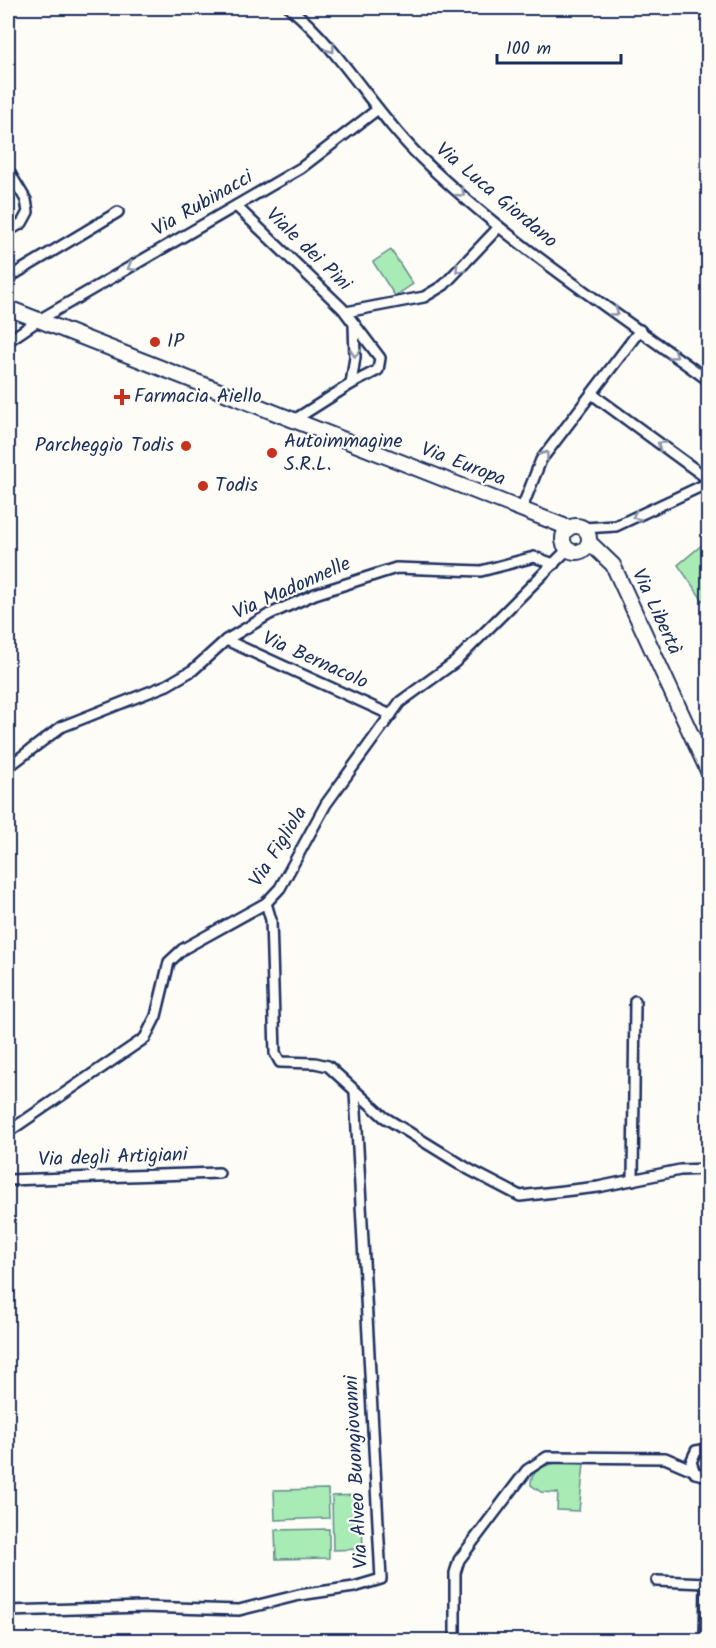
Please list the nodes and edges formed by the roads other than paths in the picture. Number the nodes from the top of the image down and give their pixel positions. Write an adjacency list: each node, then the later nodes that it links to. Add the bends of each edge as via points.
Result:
1 (290, 8): 2 (street, Via Luca Giordano, one-way to 2, via 328,44)
2 (378, 109): 4 (street, Via Rubinacci, via 301,168); 6 (street, Via Luca Giordano, one-way to 6, via 420,157)
3 (8, 170): 7 (street, via 28,212 22,223)
4 (236, 206): 10 (street, Viale dei Pini); 11 (street, Via Rubinacci, one-way to 11)
5 (118, 212): 8 (street)
6 (499, 226): 10 (street, one-way to 10, via 444,285 424,297); 13 (street, Via Luca Giordano, one-way to 13)
7 (8, 231)
8 (8, 278)
9 (8, 308): 11 (street, Via Europa)
10 (346, 312): 12 (street, Viale dei Pini)
11 (39, 320): 14 (street, Via Rubinacci); 18 (street, Via Europa)
12 (354, 322): 16 (street, Viale dei Pini, one-way to 16); 16 (street, Viale dei Pini, via 380,357 381,365)
13 (640, 330): 15 (street, Via Luca Giordano, one-way to 15); 17 (street)
14 (8, 341)
15 (708, 380)
16 (351, 384): 18 (street, Viale dei Pini)
17 (592, 394): 19 (street, one-way to 17); 20 (street, one-way to 17, via 541,460)
18 (294, 420): 20 (street, Via Europa)
19 (708, 481): 22 (street, one-way to 22, via 616,526)
20 (522, 508): 21 (street, Via Europa)
21 (569, 528): 22 (street); 24 (street, via 563,538)
22 (584, 528): 23 (street)
23 (590, 542): 24 (street, via 581,551); 28 (street, Via Libertà, via 613,565)
24 (568, 549): 25 (street, Via Figliola)
25 (554, 564): 26 (street, Via Madonnelle, via 534,558 481,571 396,568 315,594); 27 (street, Via Figliola, via 455,662 400,702)
26 (226, 640): 27 (street, Via Bernacolo); 29 (street, Via Madonnelle, via 193,670 167,686 62,727)
27 (391, 715): 30 (street, Via Figliola, via 326,804 280,888)
28 (707, 762)
29 (8, 767)
30 (266, 903): 32 (street, via 271,920 277,1060 323,1064); 33 (street, Via Figliola, via 176,955 164,974 156,1016 145,1038)
31 (635, 1001): 37 (street)
32 (355, 1092): 37 (street, via 408,1133 520,1196); 44 (street, Via Alveo Buongiovanni, via 381,1579 239,1610 143,1606)
33 (8, 1132)
34 (708, 1169): 37 (street, via 680,1170)
35 (219, 1173): 36 (street, Via degli Artigiani)
36 (8, 1180)
37 (633, 1180)
38 (708, 1439): 39 (street)
39 (701, 1451): 40 (street); 41 (street, via 691,1462)
40 (664, 1458): 41 (street); 45 (street, via 555,1456 534,1464 459,1560)
41 (700, 1474): 42 (street)
42 (708, 1486)
43 (657, 1581): 46 (street, via 706,1583)
44 (8, 1611)
45 (455, 1641)
46 (705, 1641)

